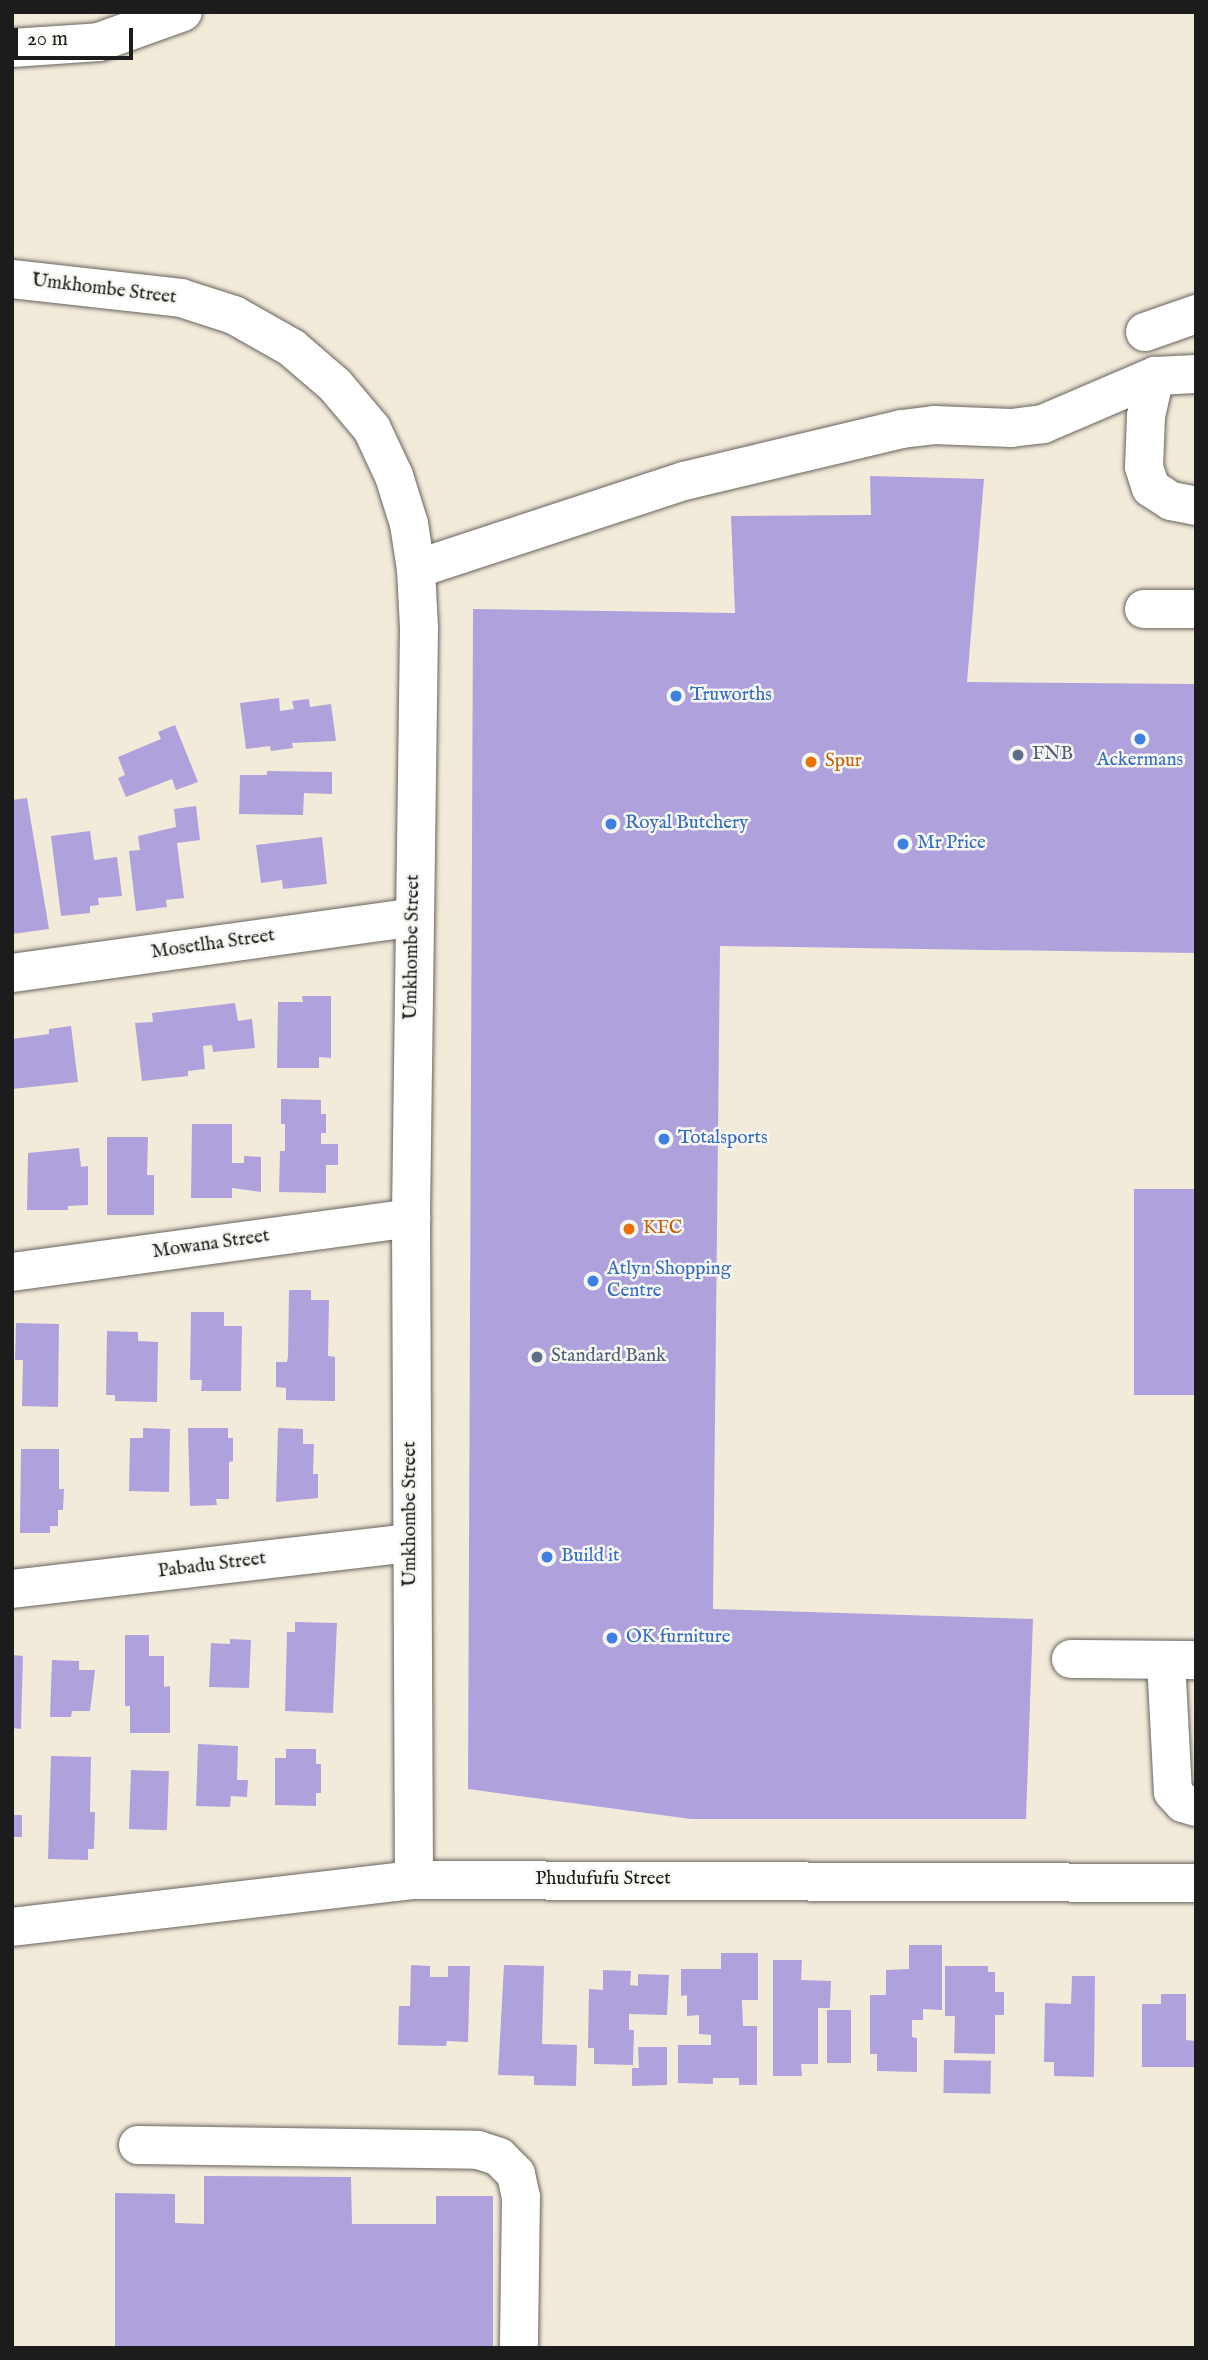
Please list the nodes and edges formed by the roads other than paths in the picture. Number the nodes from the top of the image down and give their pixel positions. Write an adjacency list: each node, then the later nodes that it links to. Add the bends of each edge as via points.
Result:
1 (183, 12): 2 (street, via 99,43)
2 (12, 48)
3 (12, 279): 9 (street, Umkhombe Street, via 181,298 234,315 292,348 335,385 372,429 410,524)
4 (1196, 314): 5 (street)
5 (1145, 332)
6 (1196, 374): 7 (street)
7 (1155, 376): 8 (street, via 1146,416 1144,467 1151,488 1171,501); 9 (street, via 1043,425 902,429 684,481)
8 (1196, 506)
9 (416, 569): 12 (street, Umkhombe Street, via 419,628)
10 (1144, 609): 11 (street)
11 (1196, 609)
12 (413, 916): 13 (street, Mosetlha Street); 14 (street, Umkhombe Street)
13 (12, 973)
14 (411, 1218): 15 (street, Mowana Street); 16 (street, Umkhombe Street)
15 (12, 1272)
16 (411, 1543): 17 (street, Pabadu Street); 21 (street, Umkhombe Street)
17 (12, 1589)
18 (1071, 1659): 19 (street)
19 (1181, 1660): 20 (street, via 1173,1792 1183,1803)
20 (1196, 1807)
21 (414, 1880): 22 (street, Phudufufu Street); 23 (street, Phudufufu Street)
22 (1196, 1883)
23 (12, 1927)
24 (138, 2145): 25 (street, via 478,2150 499,2157 516,2174 521,2197)
25 (519, 2348)

